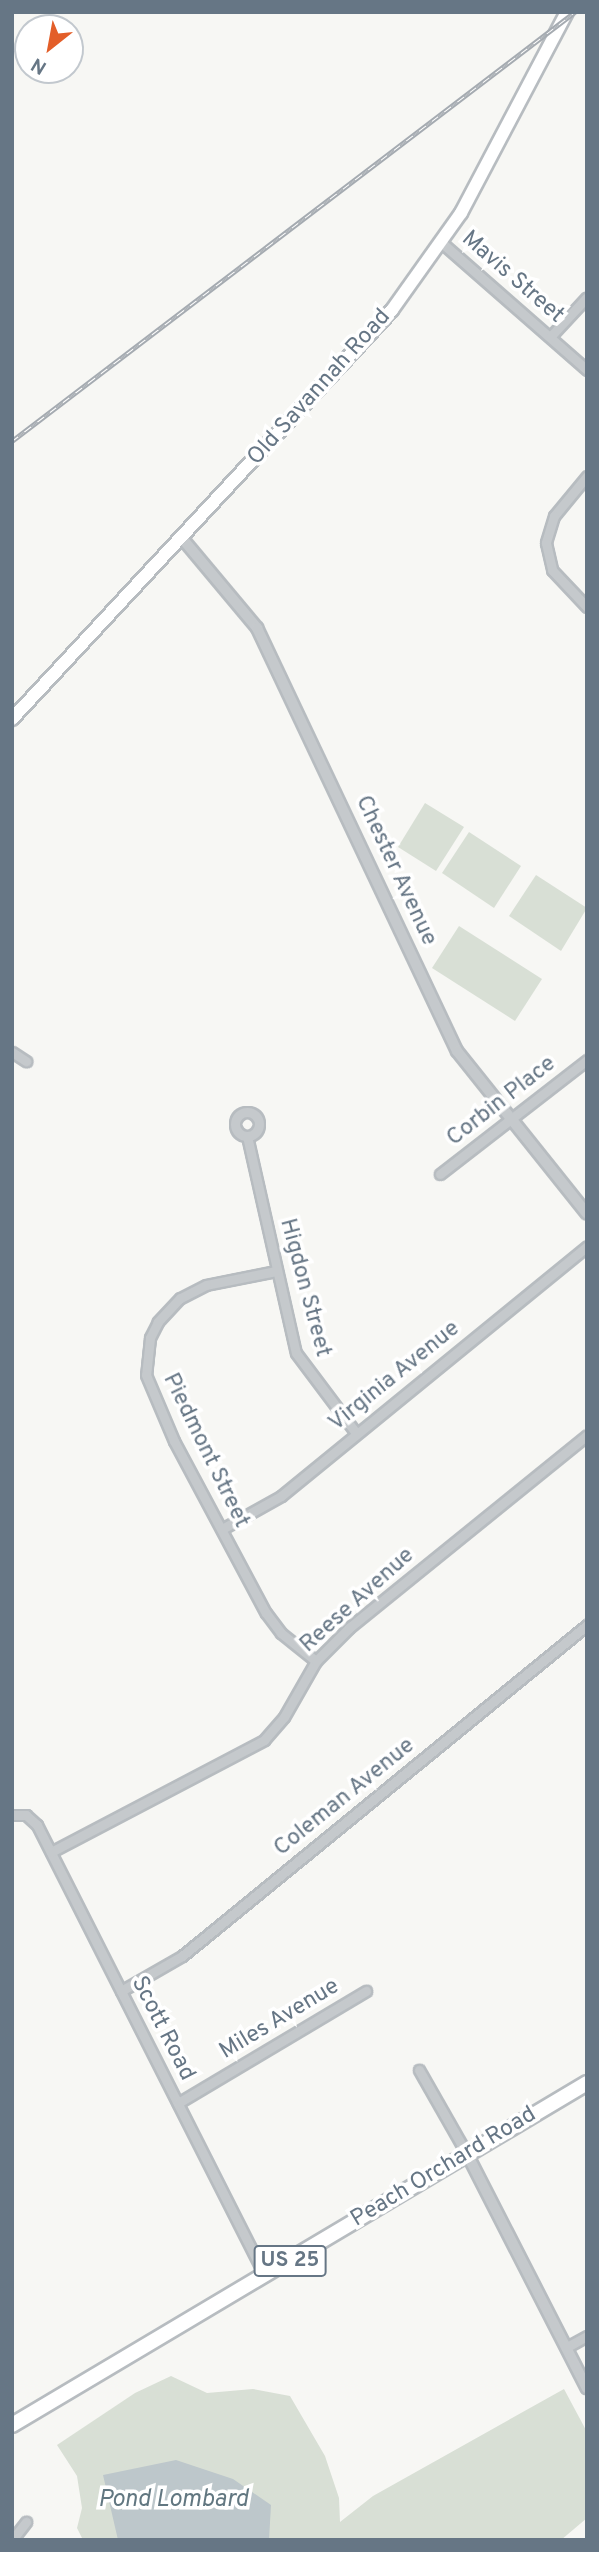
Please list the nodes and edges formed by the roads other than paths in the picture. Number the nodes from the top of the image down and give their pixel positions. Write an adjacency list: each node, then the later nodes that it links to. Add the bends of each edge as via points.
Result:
1 (567, 12): 2 (main road, Old Savannah Road)
2 (442, 243): 4 (street, Mavis Street); 7 (main road, Old Savannah Road, via 329,382)
3 (587, 297): 4 (street)
4 (550, 337): 5 (street, Mavis Street)
5 (587, 370)
6 (587, 476): 8 (street, via 554,516 546,543 552,570)
7 (181, 537): 9 (main road, Old Savannah Road); 13 (street, Chester Avenue, via 257,628 457,1051)
8 (587, 607)
9 (12, 719)
10 (12, 1052): 12 (street)
11 (587, 1060): 13 (street, Corbin Place)
12 (26, 1061)
13 (511, 1121): 15 (street, Corbin Place); 16 (street, Chester Avenue)
14 (247, 1136): 18 (street, Higdon Street)
15 (440, 1174)
16 (587, 1214)
17 (587, 1246): 19 (street, Virginia Avenue)
18 (276, 1271): 19 (street, Higdon Street, via 301,1363); 21 (street, Piedmont Street, via 206,1285 180,1298 158,1322 144,1360 152,1394)
19 (356, 1433): 21 (street, Virginia Avenue, via 281,1496)
20 (587, 1435): 23 (street, Reese Avenue, via 349,1628)
21 (222, 1529): 23 (street, Piedmont Street, via 272,1622)
22 (587, 1625): 26 (street, Coleman Avenue, via 182,1956)
23 (316, 1661): 25 (street, Reese Avenue, via 284,1717 264,1740)
24 (12, 1815): 25 (street, Scott Road, via 30,1817)
25 (51, 1852): 26 (street, Scott Road)
26 (121, 1991): 30 (street, Scott Road)
27 (366, 1991): 30 (street, Miles Avenue)
28 (419, 2070): 31 (street)
29 (587, 2083): 31 (main road, Peach Orchard Road / US 25)
30 (178, 2103): 32 (street, Scott Road)
31 (467, 2154): 32 (main road, Peach Orchard Road / US 25); 34 (street)
32 (265, 2276): 36 (main road, Peach Orchard Road / US 25)
33 (587, 2336): 34 (street)
34 (567, 2347): 35 (street)
35 (587, 2388)
36 (12, 2425)
37 (26, 2522): 38 (street)
38 (12, 2540)

